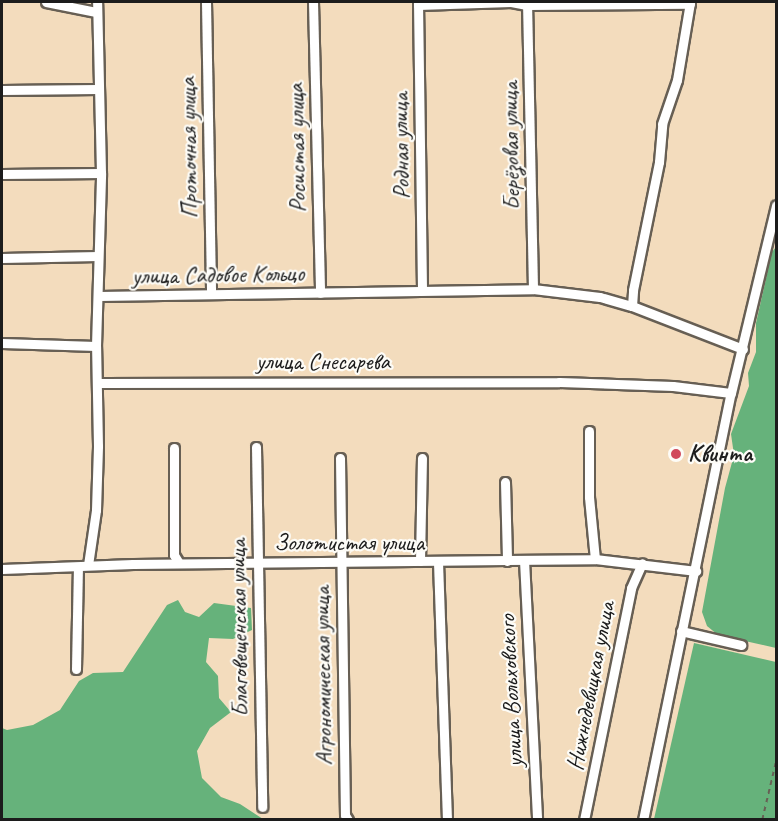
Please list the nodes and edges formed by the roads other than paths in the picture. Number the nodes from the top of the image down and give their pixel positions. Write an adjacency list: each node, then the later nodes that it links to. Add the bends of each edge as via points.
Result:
1 (46, 2): 8 (street)
2 (97, 2): 8 (street, улица Садовое Кольцо)
3 (206, 2): 18 (street, Проточная улица)
4 (314, 2): 19 (street, Росистая улица)
5 (418, 3): 6 (street); 17 (street, Родная улица)
6 (527, 3): 7 (street); 16 (street, Берёзовая улица)
7 (690, 3): 21 (street, via 677,80 662,124 659,162)
8 (96, 12): 9 (street, улица Садовое Кольцо)
9 (98, 89): 10 (street); 11 (street, улица Садовое Кольцо)
10 (2, 90)
11 (101, 173): 12 (street); 14 (street, улица Садовое Кольцо)
12 (2, 174)
13 (777, 205): 24 (street)
14 (98, 256): 15 (street); 20 (street, улица Садовое Кольцо)
15 (2, 258)
16 (533, 289): 17 (street, улица Садовое Кольцо); 21 (street, улица Садовое Кольцо, via 600,297)
17 (422, 290): 19 (street, улица Садовое Кольцо)
18 (211, 293): 19 (street, улица Садовое Кольцо); 20 (street, улица Садовое Кольцо)
19 (320, 293)
20 (99, 296): 23 (street)
21 (632, 306): 24 (street, улица Садовое Кольцо)
22 (2, 343): 23 (street)
23 (96, 346): 25 (street)
24 (742, 349): 26 (street)
25 (98, 383): 26 (street, улица Снесарева, via 559,382 673,386); 42 (street, via 96,510)
26 (731, 393): 45 (street)
27 (589, 431): 33 (street, via 589,497)
28 (256, 447): 38 (street, Благовещенская улица)
29 (174, 448): 40 (street, via 174,555)
30 (340, 458): 35 (street, Агрономическая улица)
31 (422, 458): 36 (street)
32 (505, 482): 37 (street)
33 (595, 559): 34 (street, Золотистая улица); 41 (street, Золотистая улица)
34 (524, 560): 37 (street, Золотистая улица); 52 (street, улица Вольховского)
35 (341, 561): 36 (street, Золотистая улица); 38 (street, Золотистая улица); 50 (street, Агрономическая улица)
36 (420, 561): 39 (street, Золотистая улица)
37 (507, 561): 39 (street, Золотистая улица)
38 (257, 562): 40 (street, Золотистая улица); 49 (street, Благовещенская улица)
39 (438, 562): 51 (street)
40 (179, 563): 42 (street, Золотистая улица)
41 (642, 563): 45 (street, Золотистая улица); 53 (street, Нижнедевицкая улица, via 630,588)
42 (88, 565): 43 (street, Золотистая улица)
43 (78, 567): 44 (street, Золотистая улица); 48 (street)
44 (2, 570)
45 (696, 571): 46 (street)
46 (681, 631): 47 (street); 54 (street)
47 (741, 645)
48 (76, 669)
49 (262, 807)
50 (348, 819)
51 (447, 819)
52 (537, 819)
53 (584, 819)
54 (643, 819)

